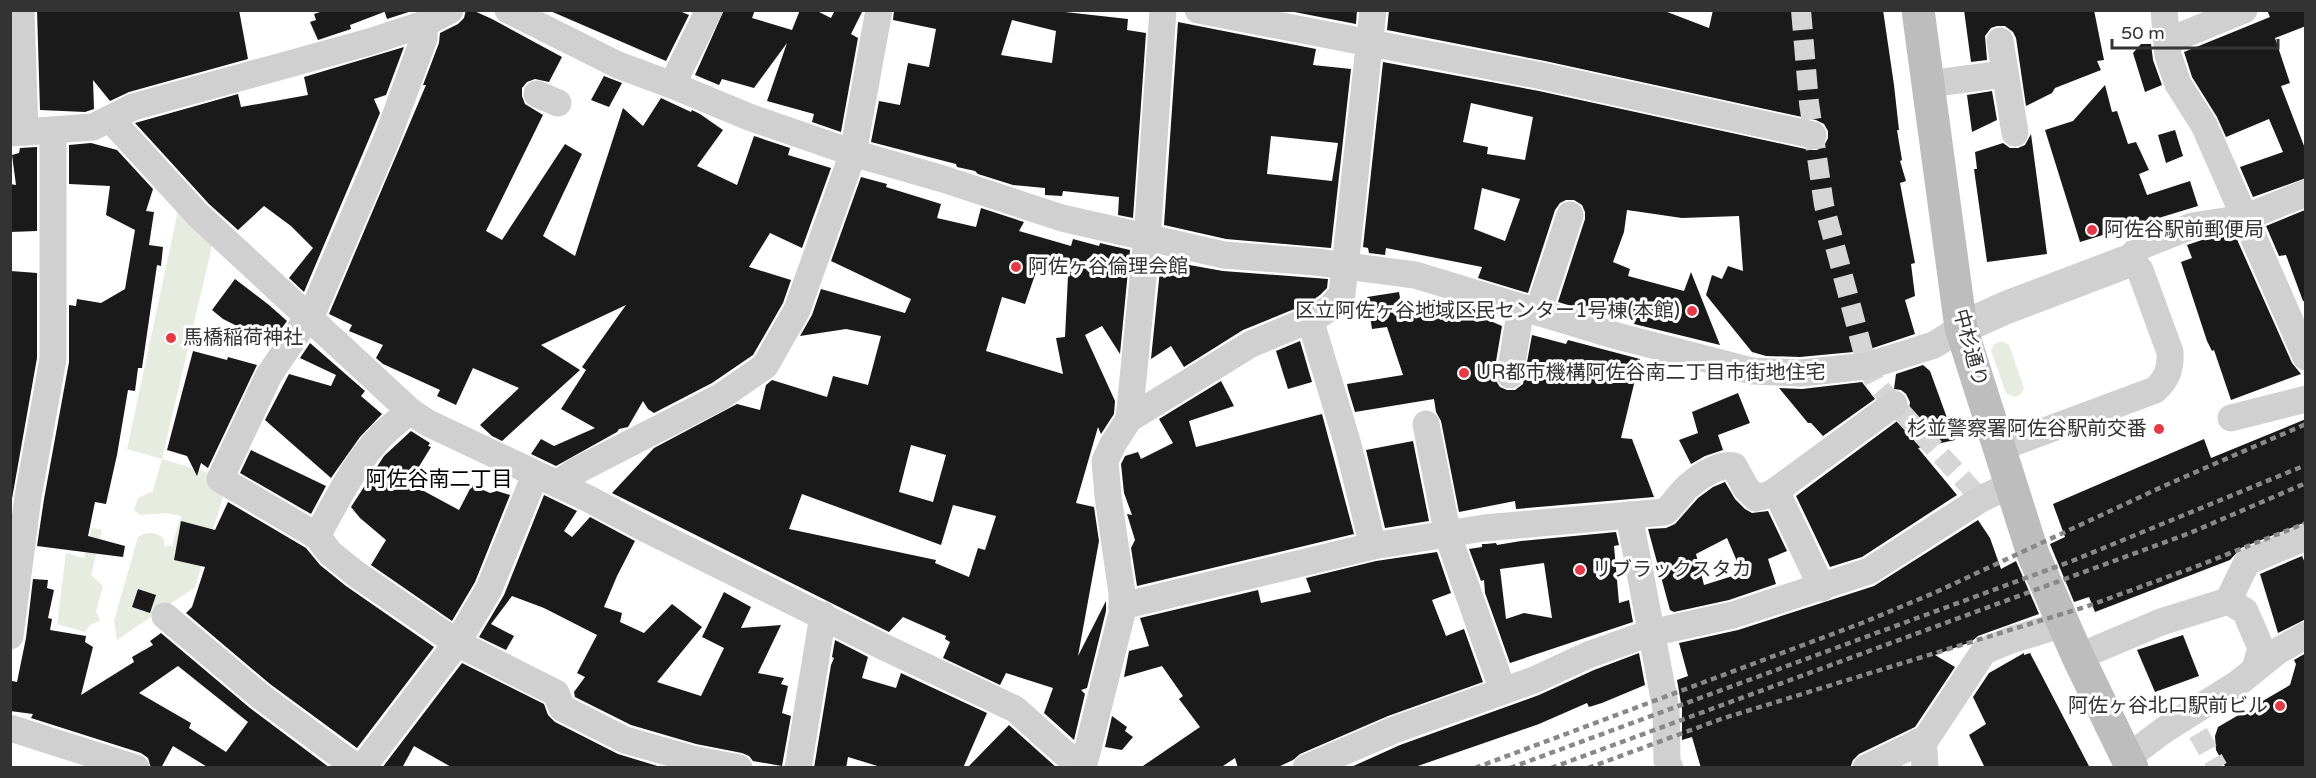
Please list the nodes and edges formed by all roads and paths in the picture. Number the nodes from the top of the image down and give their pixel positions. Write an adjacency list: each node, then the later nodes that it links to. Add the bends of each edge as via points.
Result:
1 (21, 10): 21 (street)
2 (450, 10): 12 (street)
3 (508, 10): 18 (street, via 618,65)
4 (709, 10): 18 (street)
5 (879, 10): 24 (street)
6 (1163, 10): 28 (street)
7 (1198, 10): 15 (street)
8 (1373, 10): 15 (street)
9 (1918, 10): 17 (main road, 中杉通り)
10 (2164, 10): 14 (street)
11 (2244, 10): 14 (street)
12 (424, 24): 19 (street, via 133,107); 32 (street, via 424,38 388,136)
13 (2000, 41): 16 (street)
14 (2168, 41): 27 (street, via 2168,55 2178,84 2204,125)
15 (1369, 42): 23 (street); 30 (street)
16 (2004, 74): 17 (street); 22 (street)
17 (1928, 84): 34 (main road, 中杉通り)
18 (672, 85): 24 (street)
19 (111, 120): 20 (street, via 93,127); 32 (street, via 198,215)
20 (53, 130): 21 (street); 47 (street, via 53,358)
21 (18, 132)
22 (2015, 133)
23 (1813, 135)
24 (853, 153): 28 (street, via 1062,218); 44 (street, via 797,310 765,366 720,397 576,471)
25 (2306, 193): 27 (street)
26 (1569, 215): 31 (street)
27 (2244, 218): 29 (street, via 2192,225 2141,246); 35 (street)
28 (1147, 238): 30 (street, via 1224,255); 40 (street)
29 (2126, 262): 34 (street); 43 (street, via 2140,270 2170,352 2171,364 2165,381 2155,390)
30 (1346, 267): 31 (street, via 1415,275); 33 (street, via 1342,294 1331,307)
31 (1529, 309): 34 (street, via 1752,371 1801,373 1867,366 1934,345); 36 (street)
32 (308, 318): 39 (street); 49 (street, via 269,375 220,478)
33 (1310, 320): 40 (street, via 1251,344); 52 (street, via 1348,445)
34 (1961, 328): 43 (main road, 中杉通り)
35 (2306, 357)
36 (1510, 375)
37 (2306, 399): 41 (street)
38 (1894, 404): 46 (street)
39 (410, 411): 44 (street); 49 (street, via 366,454)
40 (1130, 418): 55 (street, via 1105,461)
41 (2231, 418)
42 (1426, 424): 50 (street)
43 (2000, 448): 45 (main road, 中杉通り)
44 (546, 479): 56 (street); 62 (street)
45 (2010, 485): 53 (street, via 1981,499 1869,571); 58 (main road, 中杉通り, via 2032,554)
46 (1776, 490): 48 (street, via 1756,498 1746,489 1734,466 1725,464 1689,484 1665,512); 53 (street)
47 (19, 496): 61 (street)
48 (1629, 515): 50 (street, via 1484,528); 59 (street)
49 (316, 536): 62 (street, via 356,574)
50 (1448, 536): 52 (street); 65 (street)
51 (2306, 537): 54 (street, via 2247,562)
52 (1373, 546): 55 (street)
53 (1822, 588): 59 (street, via 1733,615)
54 (2228, 601): 63 (street, via 2161,622); 64 (street, via 2246,611 2261,648)
55 (1122, 606): 74 (street)
56 (823, 615): 73 (street); 74 (street, via 1015,709)
57 (165, 616): 71 (street, via 260,696)
58 (2063, 624): 63 (main road, 中杉通り); 67 (street, via 1984,651)
59 (1650, 633): 65 (street); 76 (street, via 1666,709)
60 (2306, 635): 64 (street)
61 (10, 636)
62 (457, 643): 68 (street, via 556,693 562,708 625,740); 71 (street)
63 (2078, 657): 69 (main road, 中杉通り)
64 (2255, 669): 69 (street, via 2164,730)
65 (1503, 691): 75 (street, via 1394,730)
66 (10, 728): 70 (street)
67 (1924, 749): 77 (street)
68 (692, 763): 72 (street)
69 (2129, 763)
70 (136, 768)
71 (359, 768)
72 (739, 768)
73 (798, 768)
74 (1082, 768)
75 (1306, 768)
76 (1670, 768)
77 (1866, 768)

